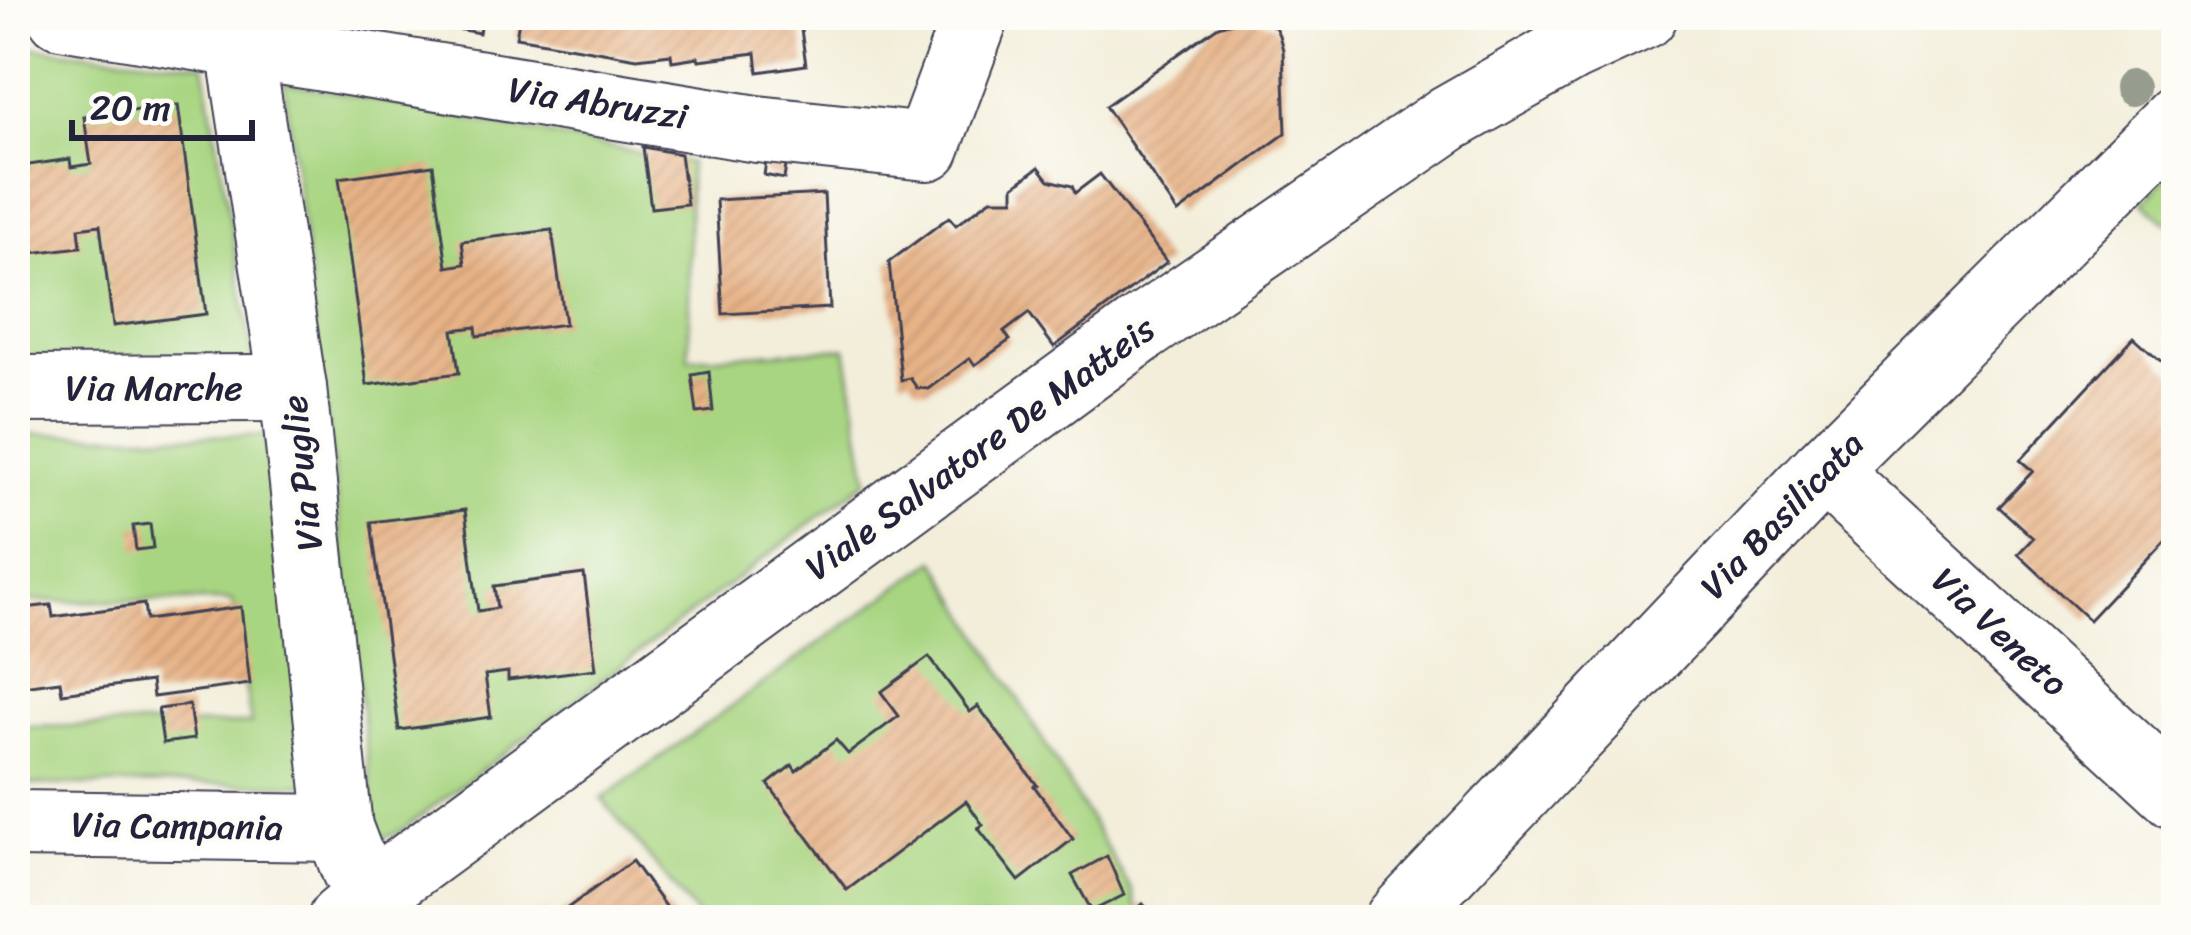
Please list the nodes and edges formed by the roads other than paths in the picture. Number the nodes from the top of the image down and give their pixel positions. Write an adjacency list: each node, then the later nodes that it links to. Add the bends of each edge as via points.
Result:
1 (61, 15): 4 (street, Via Abruzzi)
2 (976, 15): 4 (street, Via Abruzzi, via 927,147 757,129)
3 (1644, 15): 12 (street, Viale Salvatore De Matteis, via 1449,118 1159,317)
4 (237, 29): 6 (street, Via Puglie)
5 (2176, 119): 8 (street, Via Basilicata)
6 (293, 388): 7 (street, Via Marche); 11 (street, Via Puglie)
7 (15, 389)
8 (1824, 470): 9 (street, Via Veneto); 13 (street, Via Basilicata)
9 (2176, 795)
10 (15, 824): 11 (street, Via Campania)
11 (339, 828): 12 (street, Via Puglie)
12 (368, 911)
13 (1398, 920)

